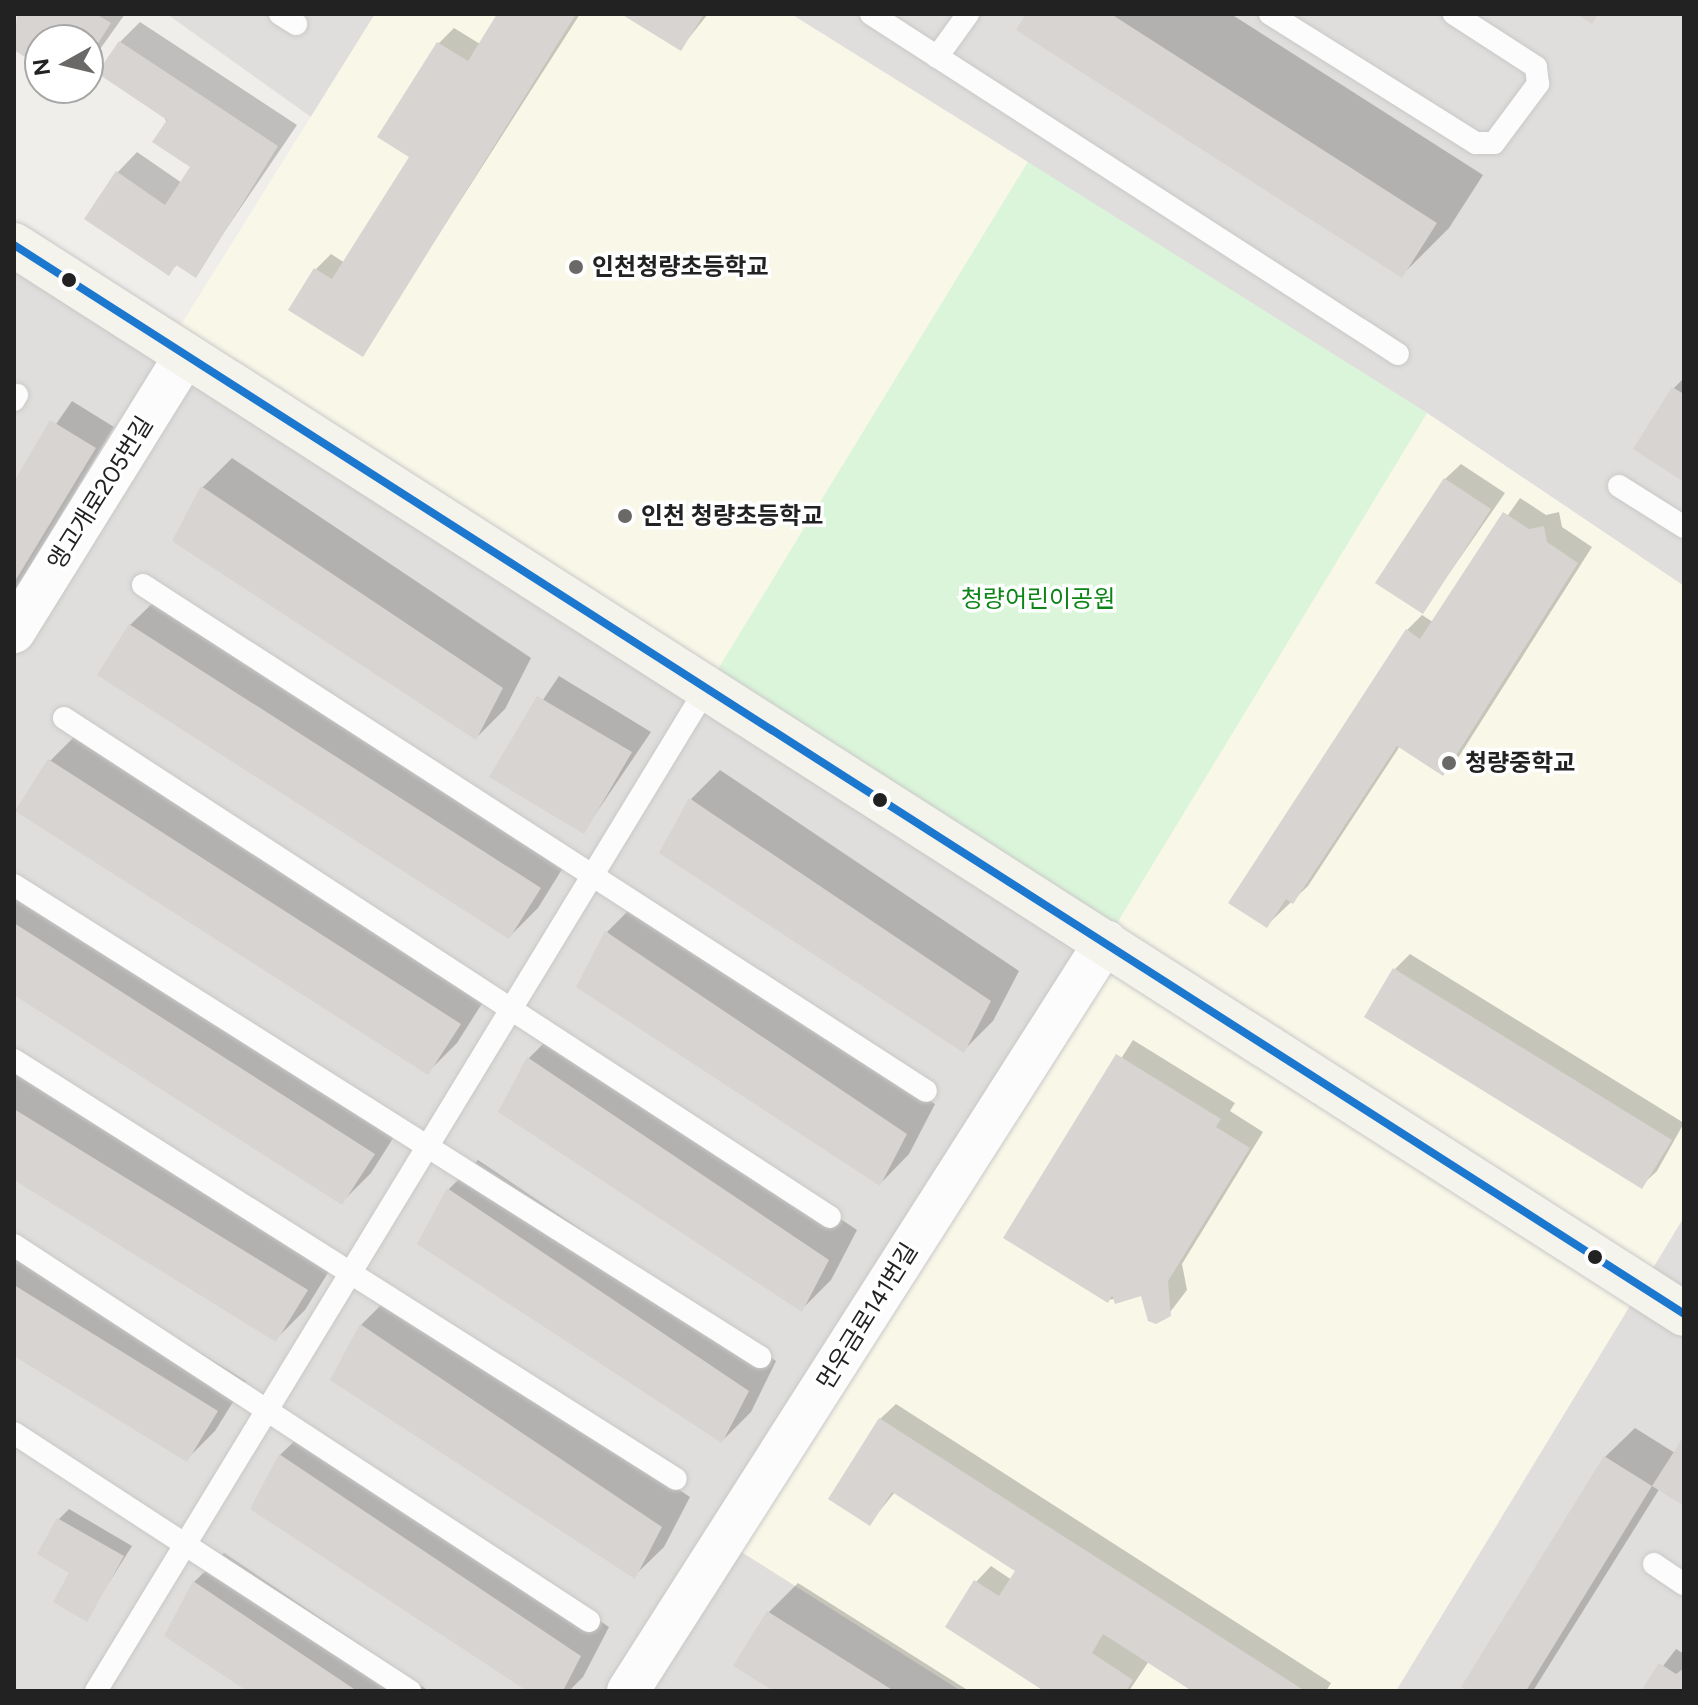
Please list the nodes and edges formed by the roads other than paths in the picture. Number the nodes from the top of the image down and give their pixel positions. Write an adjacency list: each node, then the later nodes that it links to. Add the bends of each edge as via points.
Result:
1 (871, 14): 5 (lane)
2 (968, 14): 5 (lane)
3 (1270, 14): 4 (lane, via 1476,143 1494,143 1538,84 1536,67)
4 (1454, 14)
5 (937, 57): 7 (lane)
6 (14, 245): 8 (main road)
7 (1398, 354)
8 (186, 355): 12 (street, 앵고개로205번길); 13 (main road)
9 (1619, 486): 10 (lane)
10 (1684, 527)
11 (143, 585): 15 (lane)
12 (14, 632)
13 (706, 689): 15 (lane); 17 (main road)
14 (64, 718): 18 (lane)
15 (593, 874): 18 (lane); 20 (lane)
16 (14, 885): 21 (lane)
17 (1106, 941): 25 (main road); 36 (street, 먼우금로141번길)
18 (511, 1011): 21 (lane); 22 (lane)
19 (14, 1060): 24 (lane)
20 (926, 1091)
21 (428, 1146): 24 (lane); 26 (lane)
22 (830, 1217)
23 (14, 1245): 27 (lane)
24 (351, 1273): 27 (lane); 29 (lane)
25 (1684, 1314)
26 (760, 1357)
27 (269, 1406): 30 (lane); 33 (lane)
28 (14, 1433): 30 (lane)
29 (676, 1479)
30 (186, 1542): 34 (lane); 35 (lane)
31 (1654, 1564): 32 (lane)
32 (1684, 1584)
33 (589, 1621)
34 (106, 1688)
35 (410, 1691)
36 (628, 1691)

